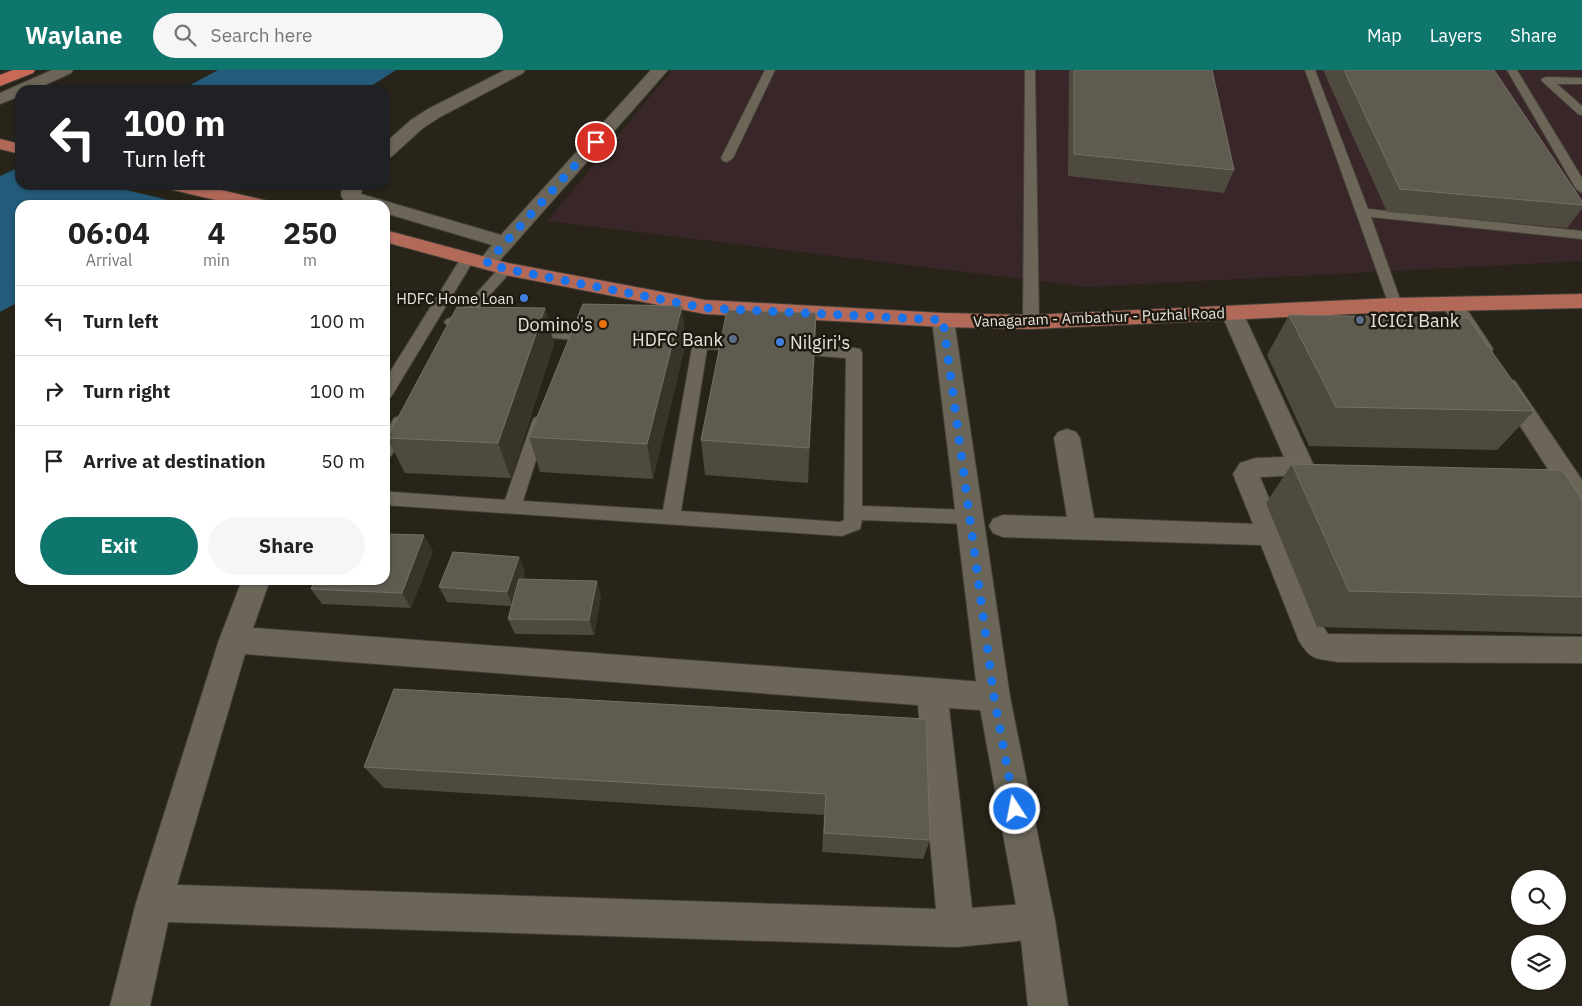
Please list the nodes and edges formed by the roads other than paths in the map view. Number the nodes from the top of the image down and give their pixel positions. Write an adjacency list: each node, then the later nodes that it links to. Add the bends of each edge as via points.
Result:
1 (27, 70): 9 (highway)
2 (65, 70): 11 (street)
3 (517, 70): 15 (street, via 434,113)
4 (660, 70): 26 (street)
5 (770, 70): 16 (lane)
6 (1030, 70): 33 (lane)
7 (1310, 70): 23 (lane)
8 (1512, 70): 17 (lane)
9 (0, 81)
10 (1582, 81): 14 (lane, via 1547,80)
11 (31, 85)
12 (15, 92): 13 (street)
13 (0, 99)
14 (1582, 112)
15 (390, 149)
16 (727, 158)
17 (1582, 189)
18 (197, 190): 20 (main road)
19 (351, 190): 21 (street, via 351,197)
20 (240, 200)
21 (361, 200)
22 (390, 208): 26 (street)
23 (1363, 212): 24 (lane); 30 (lane)
24 (1582, 235)
25 (390, 237): 27 (main road, Vanagaram - Ambathur - Puzhal Road)
26 (505, 243): 27 (street)
27 (487, 263): 32 (main road, Vanagaram - Ambathur - Puzhal Road, via 640,304); 37 (lane, via 461,319 452,321); 43 (lane)
28 (1582, 301): 29 (main road, Vanagaram - Ambathur - Puzhal Road)
29 (1452, 304): 30 (main road, Vanagaram - Ambathur - Puzhal Road); 49 (street)
30 (1395, 305): 31 (main road, Vanagaram - Ambathur - Puzhal Road)
31 (1232, 313): 33 (main road, Vanagaram - Ambathur - Puzhal Road); 58 (street, via 1311,466 1256,468 1246,474)
32 (943, 320): 33 (main road, Vanagaram - Ambathur - Puzhal Road); 54 (street)
33 (1031, 322)
34 (515, 331): 35 (lane)
35 (569, 335): 36 (lane); 42 (lane)
36 (606, 338)
37 (443, 339)
38 (643, 340): 39 (lane)
39 (700, 344): 40 (lane); 55 (lane)
40 (758, 347)
41 (777, 348): 53 (lane, via 854,353)
42 (563, 354)
43 (390, 387)
44 (407, 408): 47 (lane)
45 (544, 411): 52 (lane)
46 (1067, 438): 57 (street)
47 (390, 442)
48 (1534, 470): 49 (street)
49 (1563, 471): 51 (street)
50 (390, 499): 52 (lane)
51 (1582, 501)
52 (512, 506): 55 (lane)
53 (854, 512): 54 (lane); 55 (lane, via 853,524 842,529)
54 (969, 517): 63 (street)
55 (671, 518)
56 (1003, 526): 57 (street)
57 (1082, 529): 58 (street)
58 (1271, 535): 61 (street, via 1310,632 1319,646 1338,649)
59 (254, 585): 60 (street)
60 (234, 640): 62 (street); 64 (street)
61 (1582, 650)
62 (932, 692): 63 (street); 66 (street)
63 (994, 697): 65 (street)
64 (154, 902): 66 (street); 67 (street)
65 (1037, 920): 66 (street); 68 (street)
66 (956, 928)
67 (130, 1006)
68 (1048, 1006)

